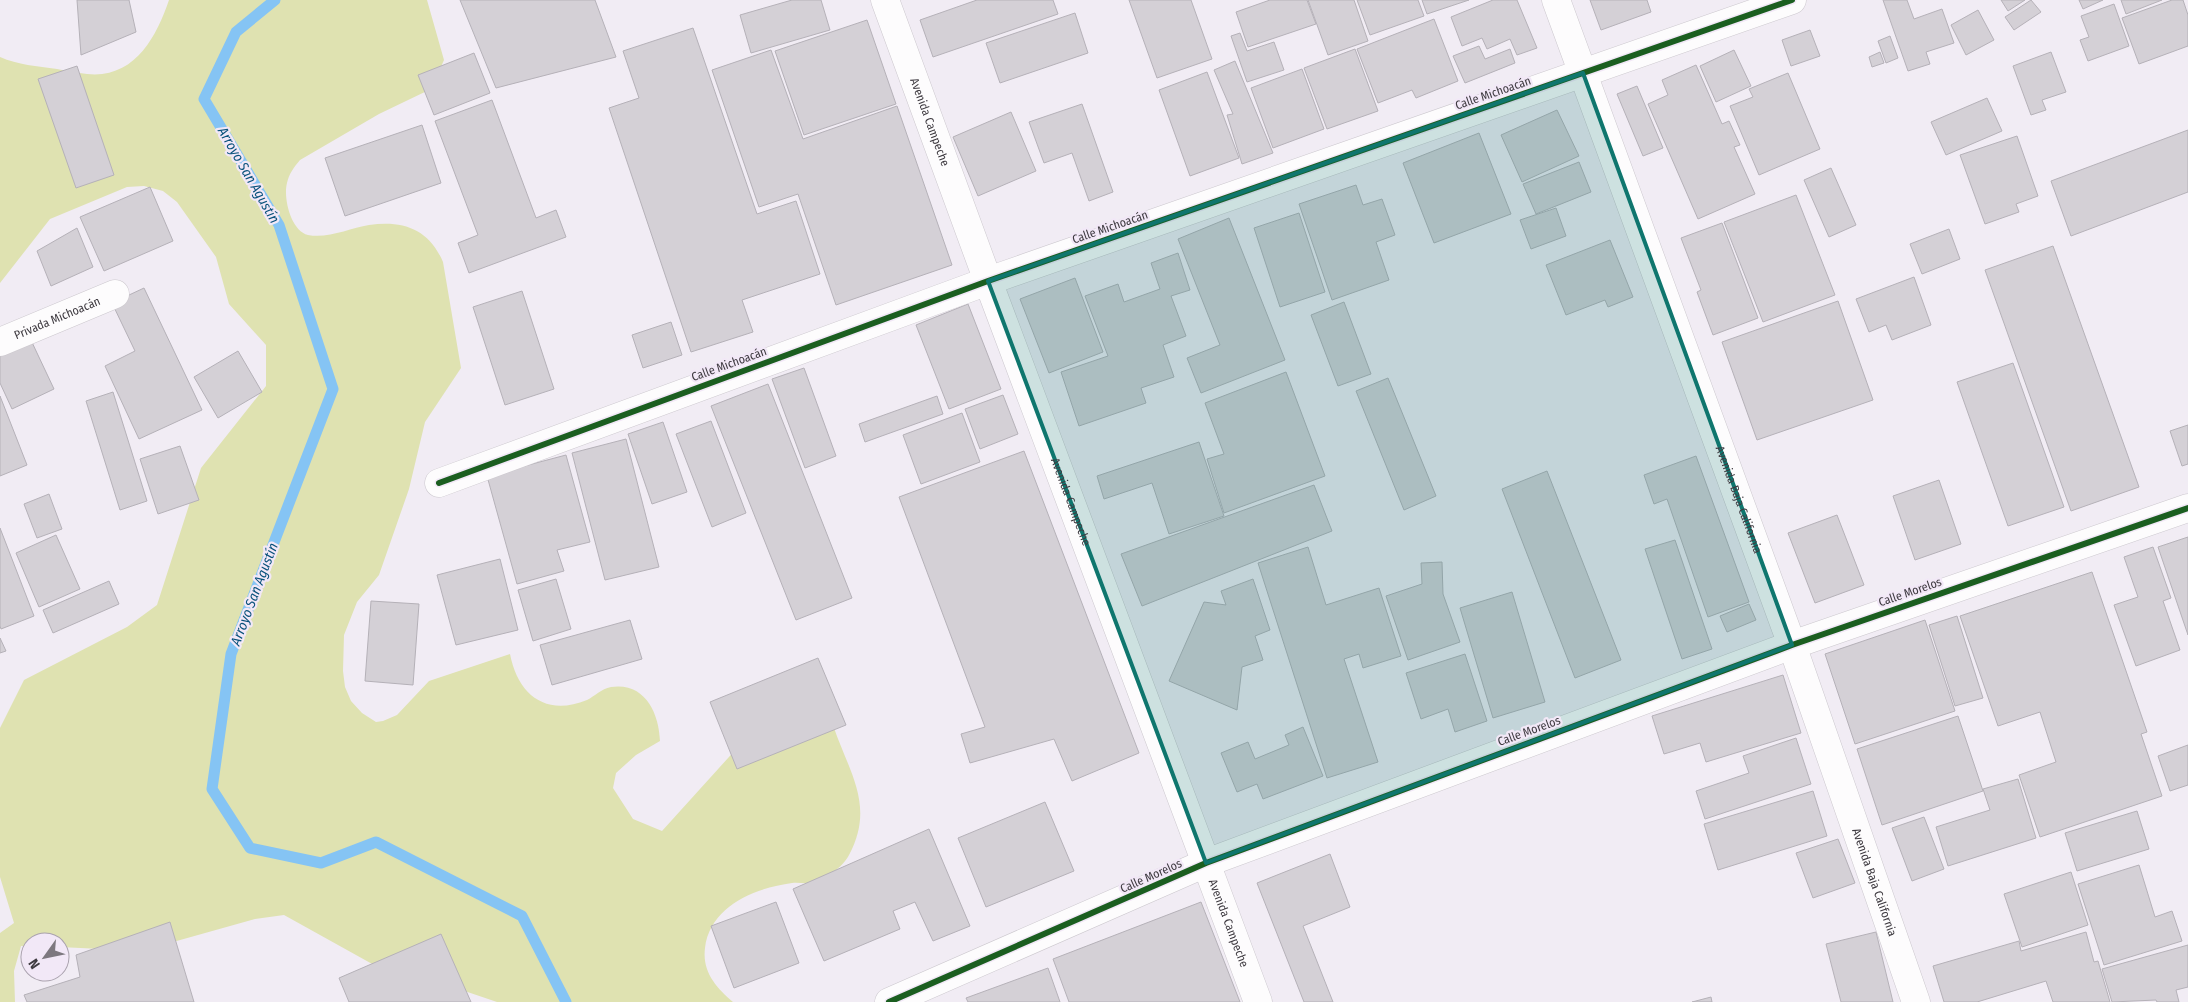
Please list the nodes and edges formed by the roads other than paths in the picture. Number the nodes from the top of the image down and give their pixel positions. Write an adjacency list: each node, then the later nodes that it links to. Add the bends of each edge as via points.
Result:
1 (885, 0): 5 (street, Avenida Campeche)
2 (1556, 0): 4 (street, Avenida Baja California)
3 (1792, 0): 4 (street, Calle Michoacán)
4 (1583, 73): 5 (street, Calle Michoacán); 10 (street, Avenida Baja California)
5 (988, 281): 8 (street, Calle Michoacán); 11 (street, Avenida Campeche)
6 (116, 294): 7 (street, Privada Michoacán)
7 (0, 342)
8 (439, 483)
9 (2188, 508): 10 (street, Calle Morelos)
10 (1792, 645): 11 (street, Calle Morelos); 14 (street, Avenida Baja California)
11 (1206, 863): 12 (street, Calle Morelos); 13 (street, Avenida Campeche)
12 (889, 1002)
13 (1258, 1002)
14 (1916, 1002)

